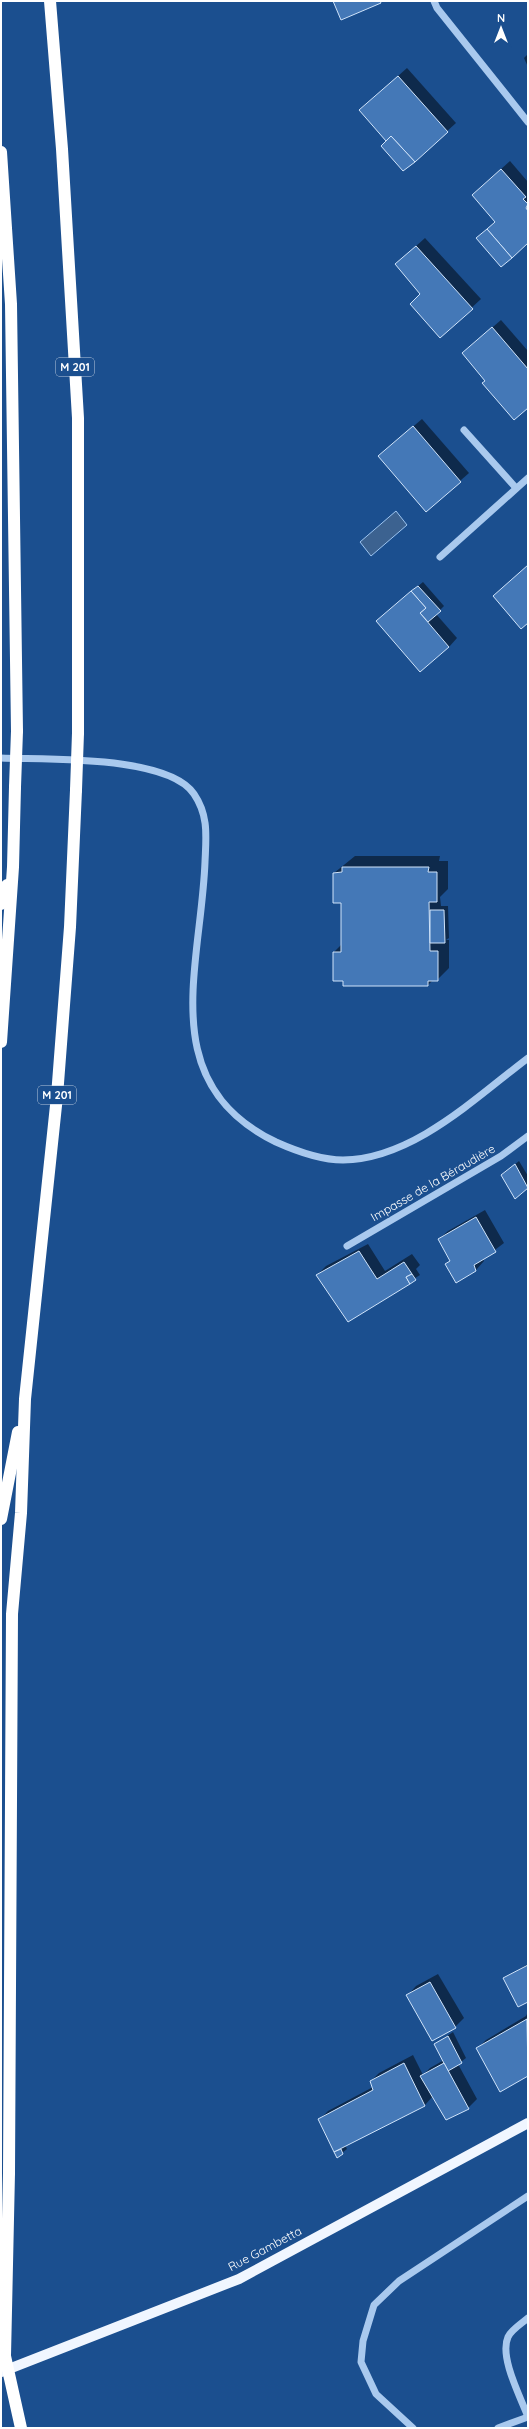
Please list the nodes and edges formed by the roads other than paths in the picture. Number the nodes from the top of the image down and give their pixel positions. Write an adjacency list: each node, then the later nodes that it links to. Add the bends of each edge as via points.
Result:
1 (50, 1): 16 (highway, M 201, bridge, via 62,149 78,418 78,734 70,927 57,1096)
2 (434, 1): 3 (street, via 498,87)
3 (528, 122)
4 (1, 152): 10 (highway, bridge, via 11,304 17,731)
5 (464, 430): 7 (street)
6 (528, 478): 7 (street)
7 (516, 488): 8 (street)
8 (440, 557)
9 (1, 758): 13 (street, via 134,765 169,775 193,793 206,822 204,879 191,995 195,1045 215,1095 257,1132 298,1152 343,1160 386,1153 431,1131)
10 (13, 867): 11 (highway); 12 (highway)
11 (1, 904)
12 (1, 1042)
13 (528, 1058)
14 (528, 1136): 15 (street, Impasse de la Béraudière, via 501,1156)
15 (347, 1246)
16 (25, 1399): 17 (highway, M 201); 23 (highway, bridge, via 21,1512 12,1614 9,2173 5,2356)
17 (1, 1519)
18 (528, 2123): 21 (main road, Rue Gambetta, via 239,2279)
19 (528, 2196): 24 (street, via 399,2281 374,2305 363,2342 361,2362 376,2394)
20 (528, 2318): 22 (street, via 508,2336 506,2350 510,2372)
21 (1, 2372)
22 (528, 2417): 25 (street)
23 (20, 2428)
24 (413, 2428)
25 (498, 2428)

